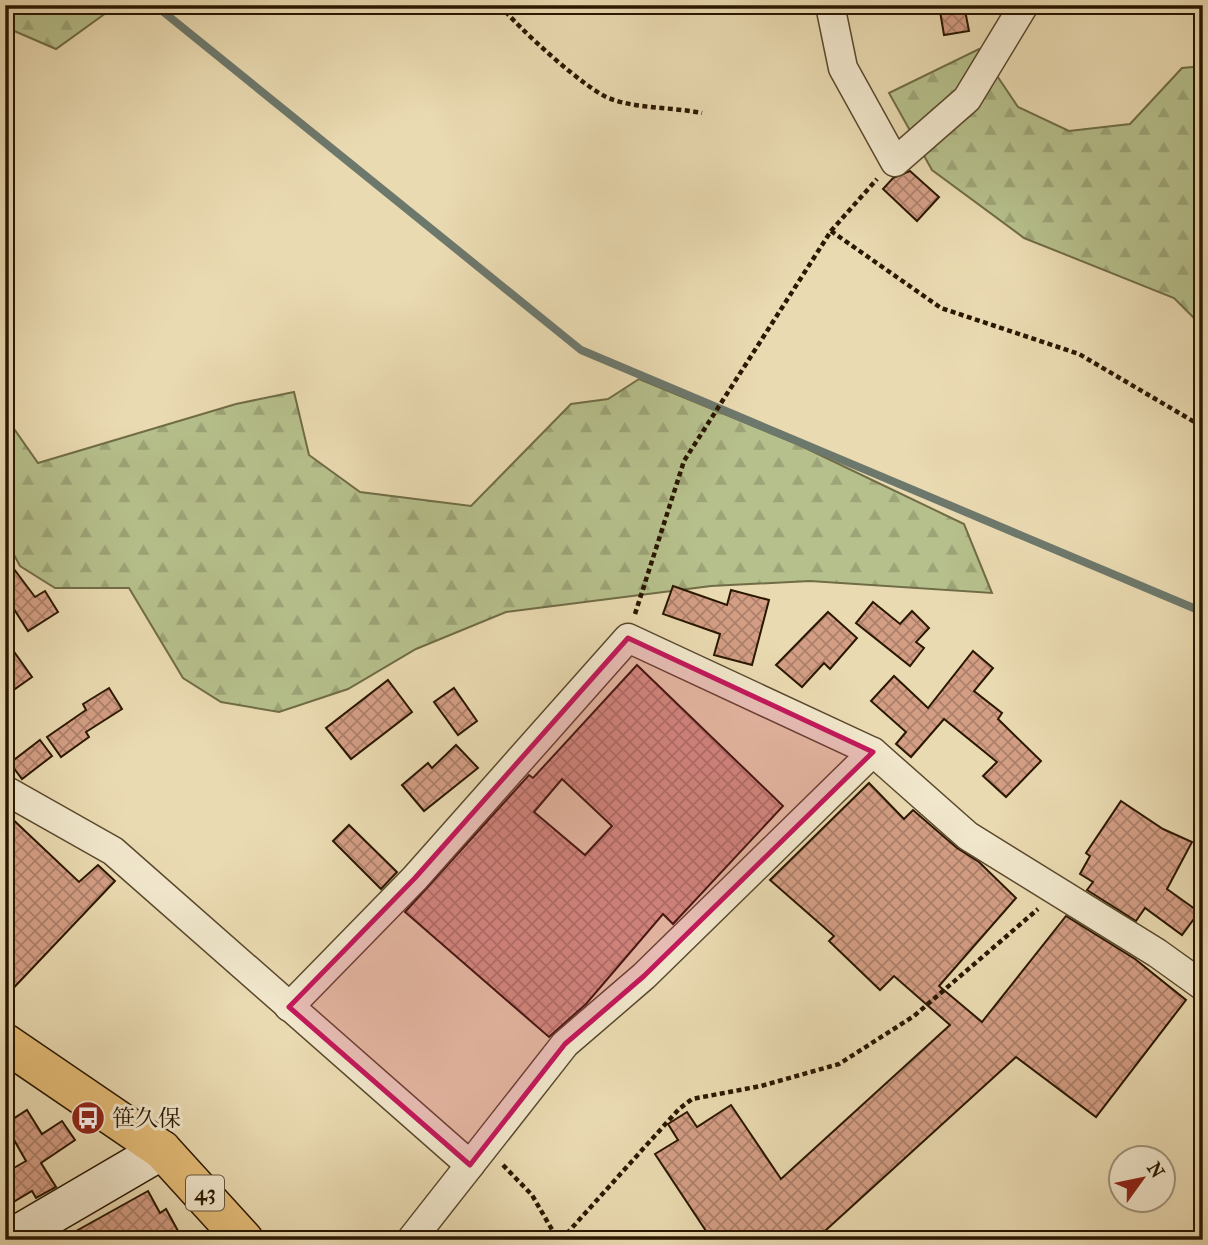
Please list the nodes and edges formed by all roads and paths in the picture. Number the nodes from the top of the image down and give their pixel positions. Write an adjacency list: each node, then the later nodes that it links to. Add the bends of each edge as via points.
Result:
1 (500, 5): 4 (path, via 608,99)
2 (830, 5): 5 (street, via 843,68)
3 (1024, 5): 5 (street, via 967,99)
4 (702, 113)
5 (895, 162): 6 (path)
6 (831, 231): 7 (path, via 941,307 1079,354); 8 (path, via 684,461)
7 (1203, 427)
8 (628, 638): 9 (street); 13 (street, via 415,878)
9 (873, 752): 11 (street, via 968,836); 16 (street, via 644,975 565,1044)
10 (5, 790): 13 (street, via 113,851)
11 (1052, 888): 12 (street); 20 (path, via 1044,904 915,1016 839,1064 692,1099)
12 (1203, 986)
13 (289, 1007): 16 (street)
14 (5, 1043): 15 (main road, 43)
15 (162, 1150): 17 (street); 18 (main road, 43)
16 (476, 1158): 19 (street); 20 (path, via 507,1167 532,1195)
17 (8, 1240)
18 (244, 1240)
19 (411, 1240)
20 (559, 1240)

